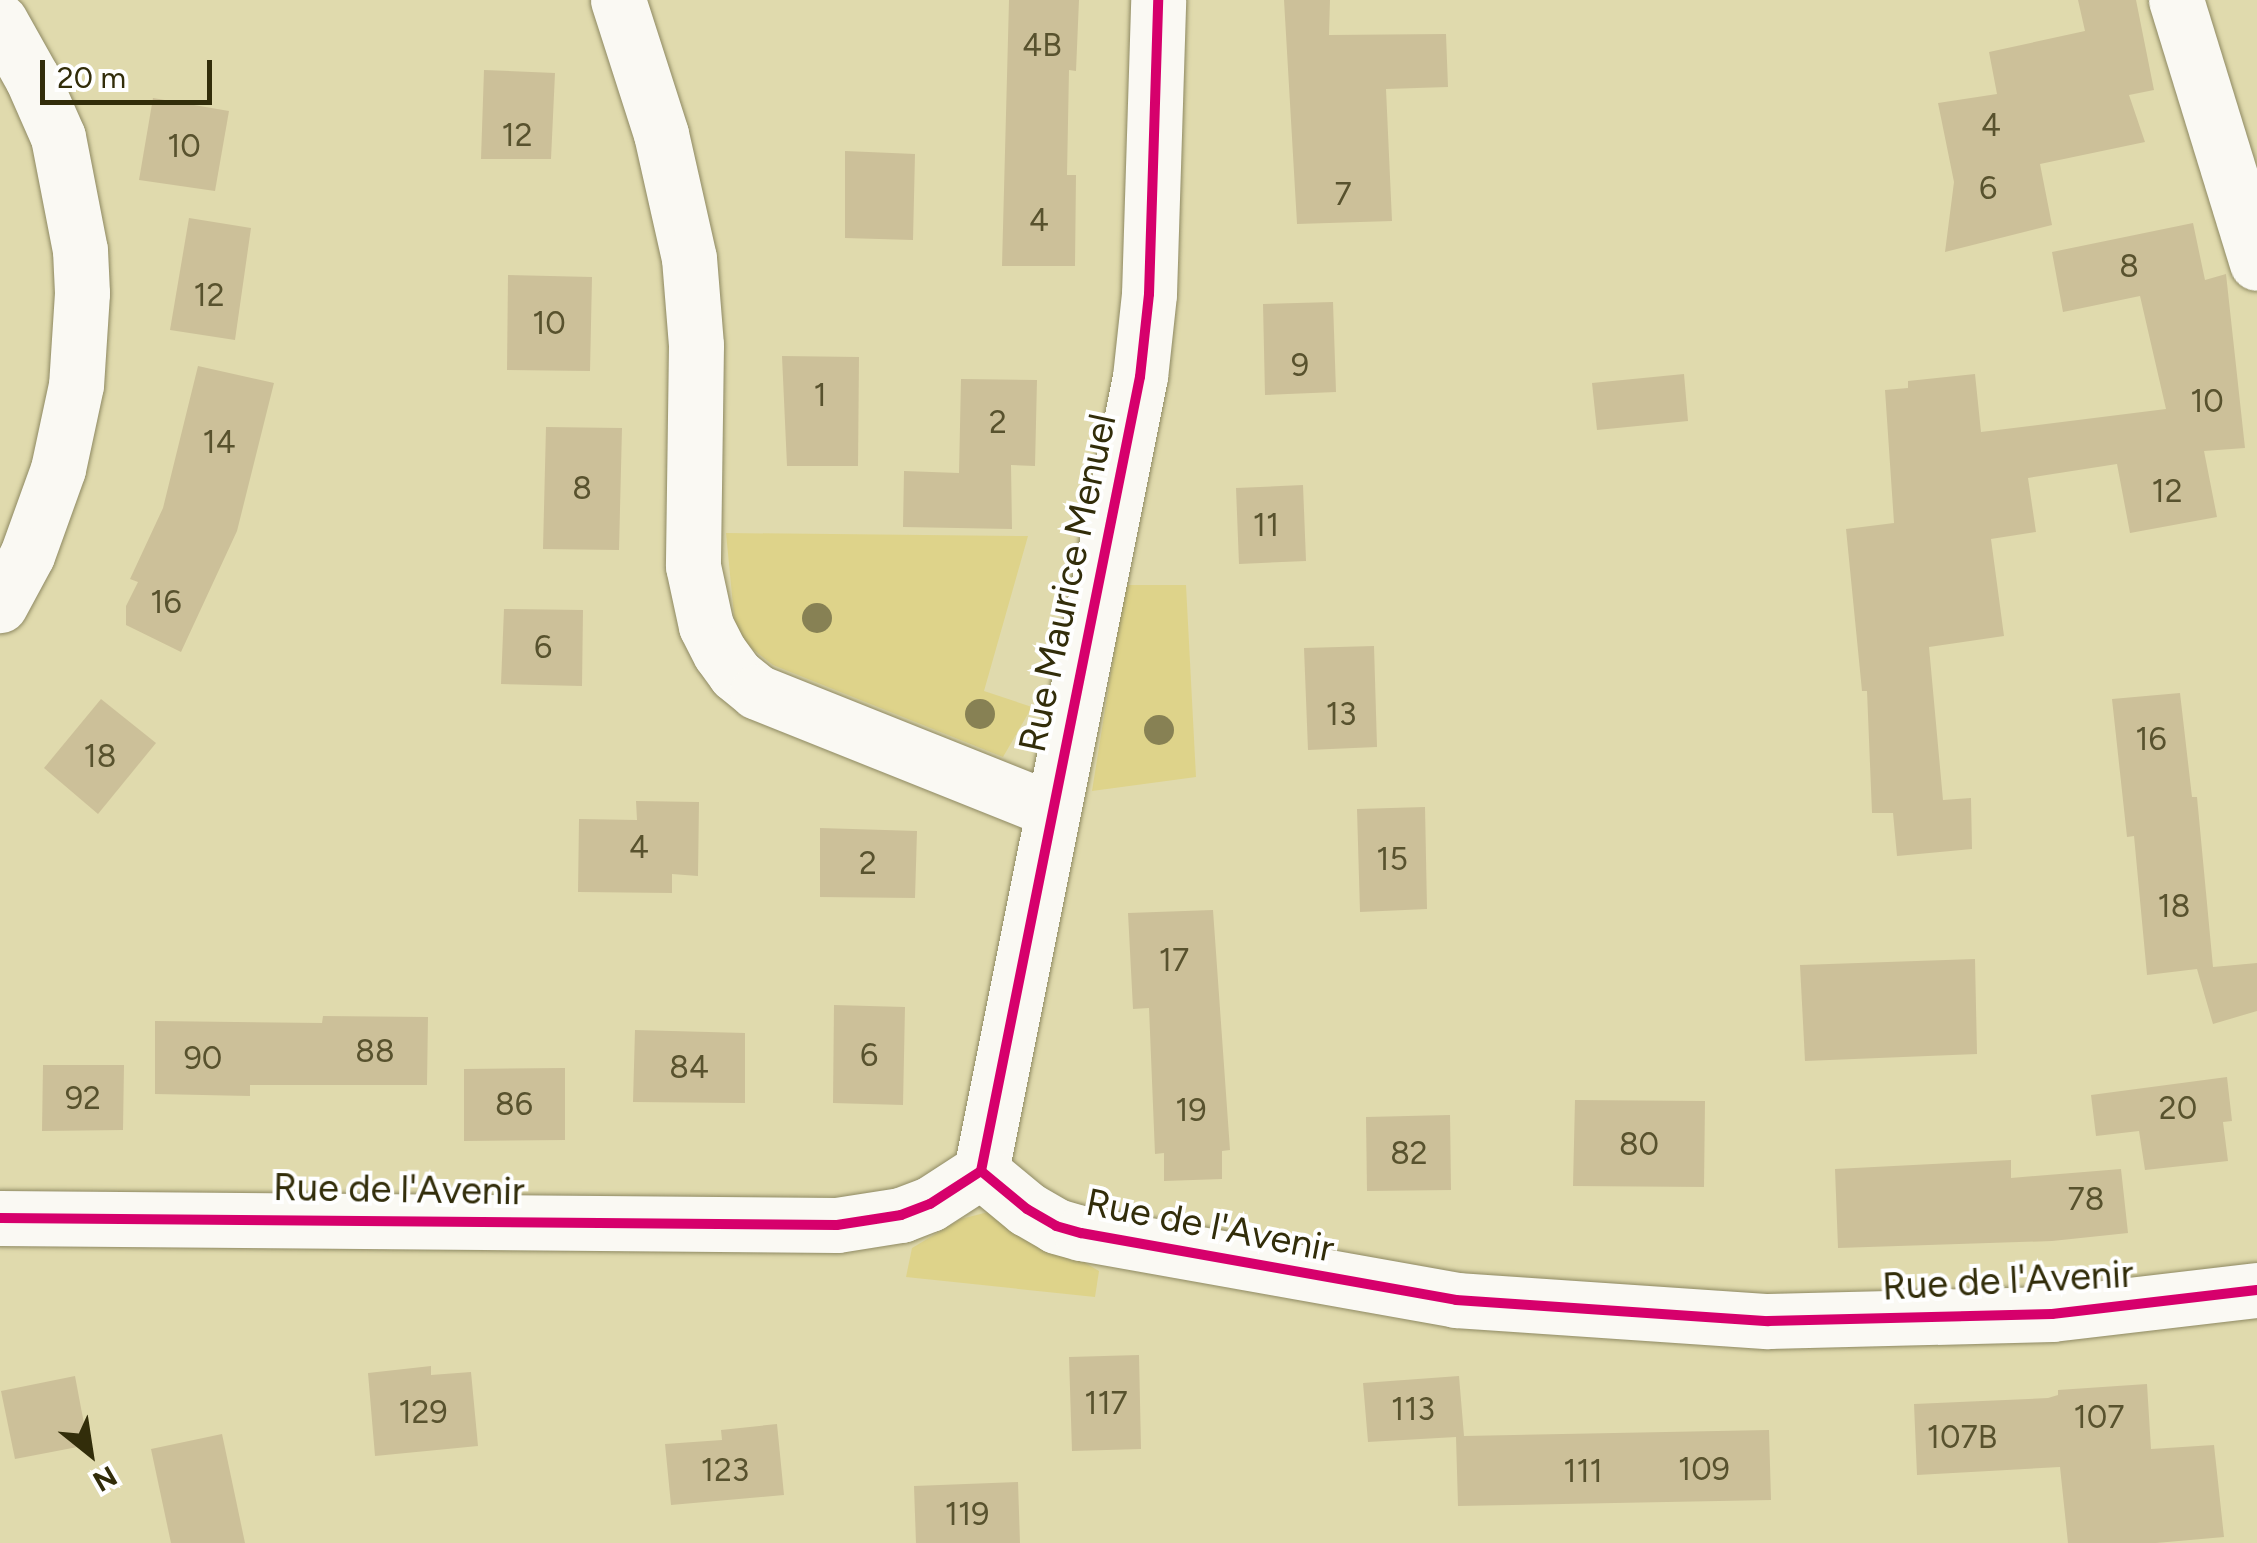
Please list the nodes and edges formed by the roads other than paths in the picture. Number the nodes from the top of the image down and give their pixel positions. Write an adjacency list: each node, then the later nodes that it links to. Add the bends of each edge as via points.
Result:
1 (618, 0): 7 (street, via 662,134 684,229 695,302 693,566 706,626 720,653 758,692)
2 (1158, 0): 7 (street, Rue Maurice Menuel, via 1146,336)
3 (2176, 0): 5 (street)
4 (0, 21): 6 (street, via 58,137 82,294 76,385 58,469 27,555)
5 (2257, 263)
6 (0, 605)
7 (1052, 810): 8 (street, Rue Maurice Menuel)
8 (981, 1171): 9 (street, Rue de l'Avenir, via 930,1204 837,1225); 10 (street, Rue de l'Avenir, via 1056,1226 1111,1242 1456,1300 1768,1320 2052,1314)
9 (0, 1218)
10 (2257, 1290)

